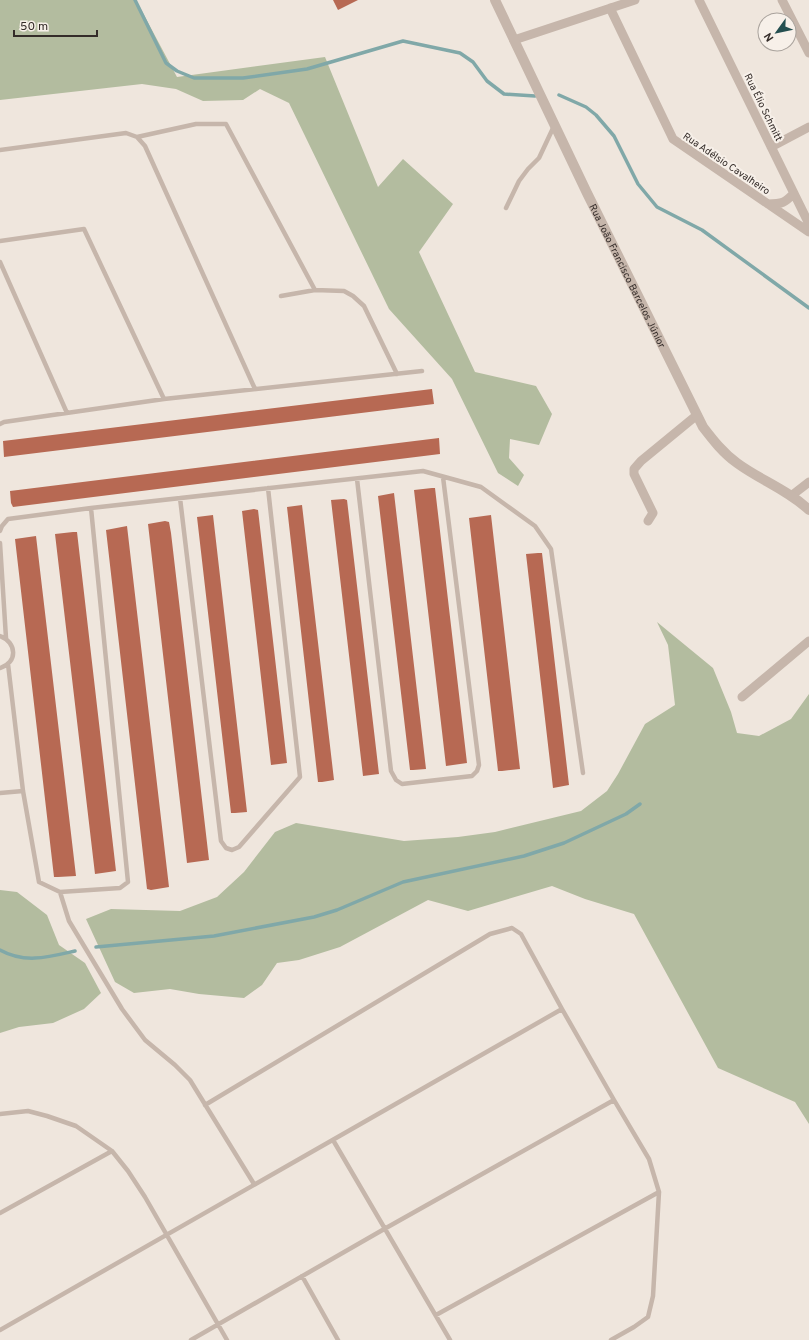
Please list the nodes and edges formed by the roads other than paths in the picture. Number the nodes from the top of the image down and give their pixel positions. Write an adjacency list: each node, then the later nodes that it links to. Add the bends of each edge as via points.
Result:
1 (495, 0): 6 (street, Rua João Francisco Barcelos Júnior)
2 (635, 0): 5 (street)
3 (699, 0): 11 (street, Rua Élio Schmitt)
4 (782, 0): 7 (street)
5 (610, 8): 6 (street); 14 (street, Rua Adélsio Cavalheiro, via 673,139)
6 (514, 40): 8 (street, Rua João Francisco Barcelos Júnior)
7 (809, 54)
8 (555, 124): 15 (lane, via 539,158 519,181); 27 (street, Rua João Francisco Barcelos Júnior)
9 (809, 127): 11 (street)
10 (137, 137): 12 (lane, via 126,133); 20 (lane, via 196,124 226,124); 24 (lane, via 145,146)
11 (771, 147): 13 (street, Rua Élio Schmitt)
12 (0, 150)
13 (794, 193): 14 (street, via 780,204); 16 (street, Rua Élio Schmitt)
14 (768, 204): 17 (street, Rua Adélsio Cavalheiro)
15 (506, 208)
16 (809, 224)
17 (809, 232)
18 (0, 241): 25 (lane, via 84,229)
19 (0, 262): 26 (lane)
20 (315, 290): 21 (lane); 23 (lane, via 344,292 364,306)
21 (281, 296)
22 (422, 371): 23 (lane)
23 (397, 374): 24 (lane)
24 (255, 389): 25 (lane)
25 (164, 399): 26 (lane)
26 (67, 414): 28 (lane)
27 (697, 415): 33 (street, Rua João Francisco Barcelos Júnior, via 713,441 724,452 743,467); 37 (street, via 641,461 634,470 652,513)
28 (0, 424)
29 (443, 477): 30 (lane, via 423,471); 30 (lane, via 479,764 472,776 402,784 391,771); 47 (lane, via 481,487 535,526 551,549)
30 (357, 479): 32 (lane)
31 (809, 482): 33 (street)
32 (268, 488): 34 (lane); 34 (lane, via 300,777 239,848 232,850 226,848 221,841)
33 (791, 496): 36 (street, Rua João Francisco Barcelos Júnior)
34 (180, 498): 35 (lane)
35 (91, 508): 38 (lane, via 8,519); 50 (lane, via 128,882 120,888)
36 (809, 510)
37 (648, 521)
38 (0, 531)
39 (0, 543): 40 (lane)
40 (0, 552): 42 (lane)
41 (0, 636): 42 (lane)
42 (6, 638): 44 (lane, via 13,650)
43 (809, 641): 46 (street)
44 (8, 664): 45 (lane); 48 (lane)
45 (0, 668)
46 (742, 697)
47 (583, 772)
48 (23, 791): 49 (lane); 50 (lane, via 39,882)
49 (0, 792)
50 (60, 892): 53 (lane, via 69,921 122,1009 145,1040 190,1080)
51 (562, 1009): 52 (lane); 53 (lane, via 521,934 512,928 490,934); 55 (lane)
52 (614, 1100): 58 (lane, via 649,1159); 60 (lane)
53 (205, 1105): 57 (lane)
54 (0, 1114): 56 (lane, via 28,1111 47,1116 76,1126)
55 (333, 1140): 57 (lane); 60 (lane)
56 (112, 1151): 59 (lane); 61 (lane, via 128,1171)
57 (254, 1184): 61 (lane)
58 (659, 1192): 63 (lane); 70 (lane, via 653,1296 648,1316 634,1328)
59 (0, 1212)
60 (386, 1228): 62 (lane); 63 (lane)
61 (167, 1234): 64 (lane); 65 (lane)
62 (302, 1276): 64 (lane); 68 (lane)
63 (436, 1315): 69 (lane)
64 (218, 1325): 66 (lane); 67 (lane)
65 (0, 1330)
66 (191, 1340)
67 (227, 1340)
68 (338, 1340)
69 (450, 1340)
70 (611, 1340)

